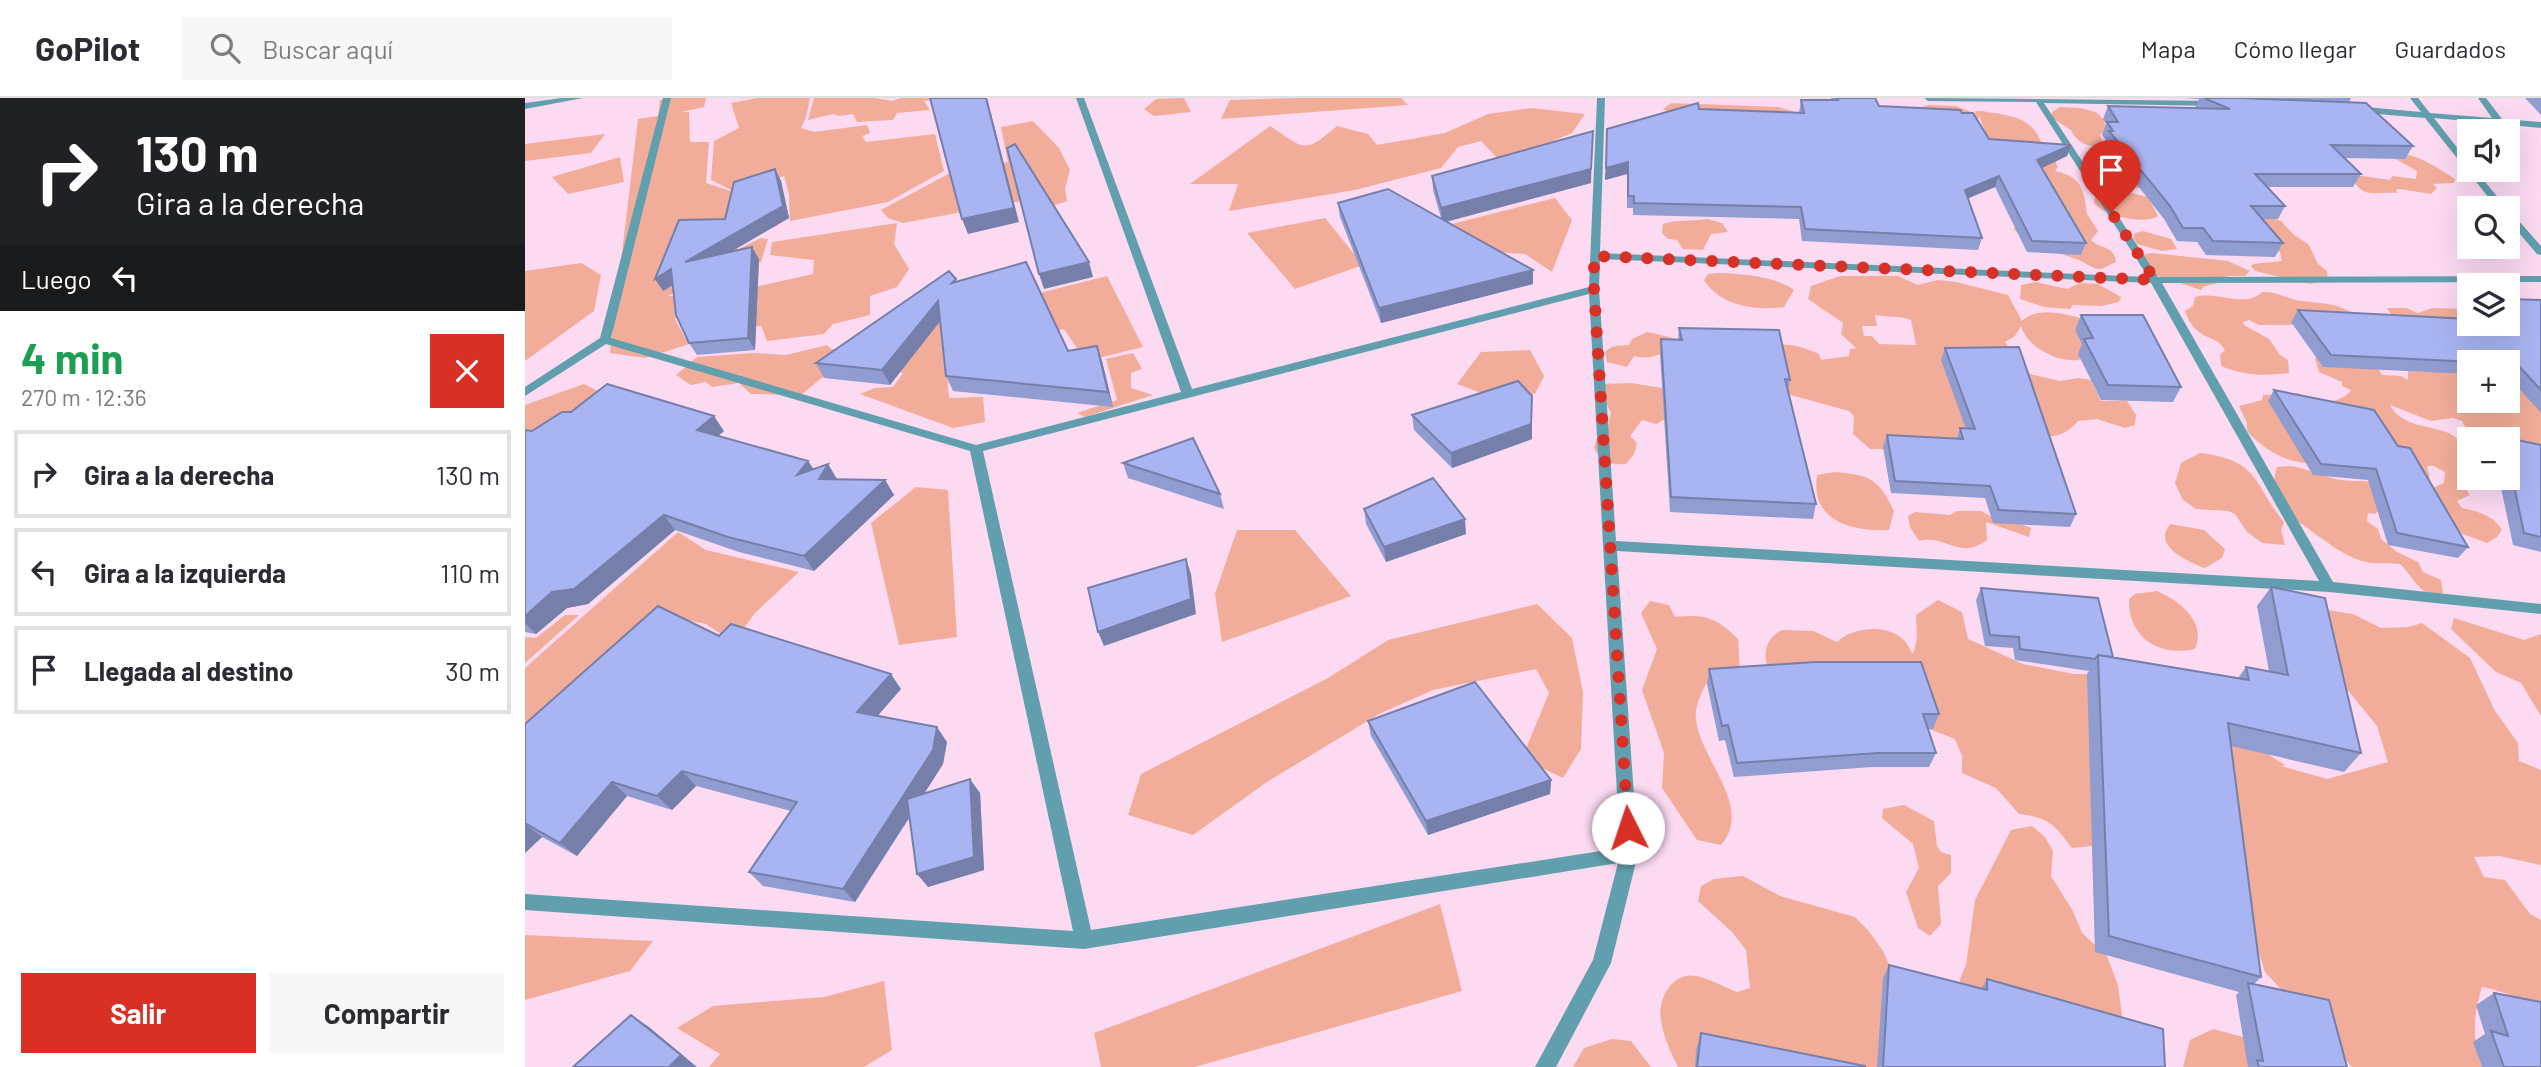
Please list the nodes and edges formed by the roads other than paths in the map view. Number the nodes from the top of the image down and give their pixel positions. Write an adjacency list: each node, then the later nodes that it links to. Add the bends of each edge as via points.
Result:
1 (579, 98): 10 (street)
2 (667, 98): 26 (street)
3 (1080, 98): 28 (street)
4 (1601, 98): 22 (street)
5 (1928, 98): 8 (street)
6 (2414, 98): 12 (street)
7 (2482, 98): 14 (street)
8 (2038, 99): 9 (street); 24 (street)
9 (2231, 104)
10 (525, 106)
11 (2341, 108): 12 (street)
12 (2425, 114): 13 (street); 17 (street)
13 (2486, 119)
14 (2497, 119)
15 (2520, 123): 16 (street)
16 (2541, 125)
17 (2457, 153)
18 (2481, 182): 19 (street)
19 (2492, 196)
20 (2520, 227): 21 (street)
21 (2541, 251)
22 (1594, 256): 24 (street); 25 (street)
23 (2541, 279): 24 (street)
24 (2155, 280): 31 (street)
25 (1594, 289): 28 (street); 30 (street)
26 (605, 340): 27 (street); 29 (street)
27 (525, 392)
28 (1187, 393): 29 (street)
29 (976, 450): 35 (street)
30 (1611, 546): 31 (street); 33 (street)
31 (2329, 587): 32 (street)
32 (2541, 610)
33 (1629, 854): 35 (street); 36 (street, via 1602,963)
34 (525, 902): 35 (street)
35 (1084, 940)
36 (1545, 1067)

